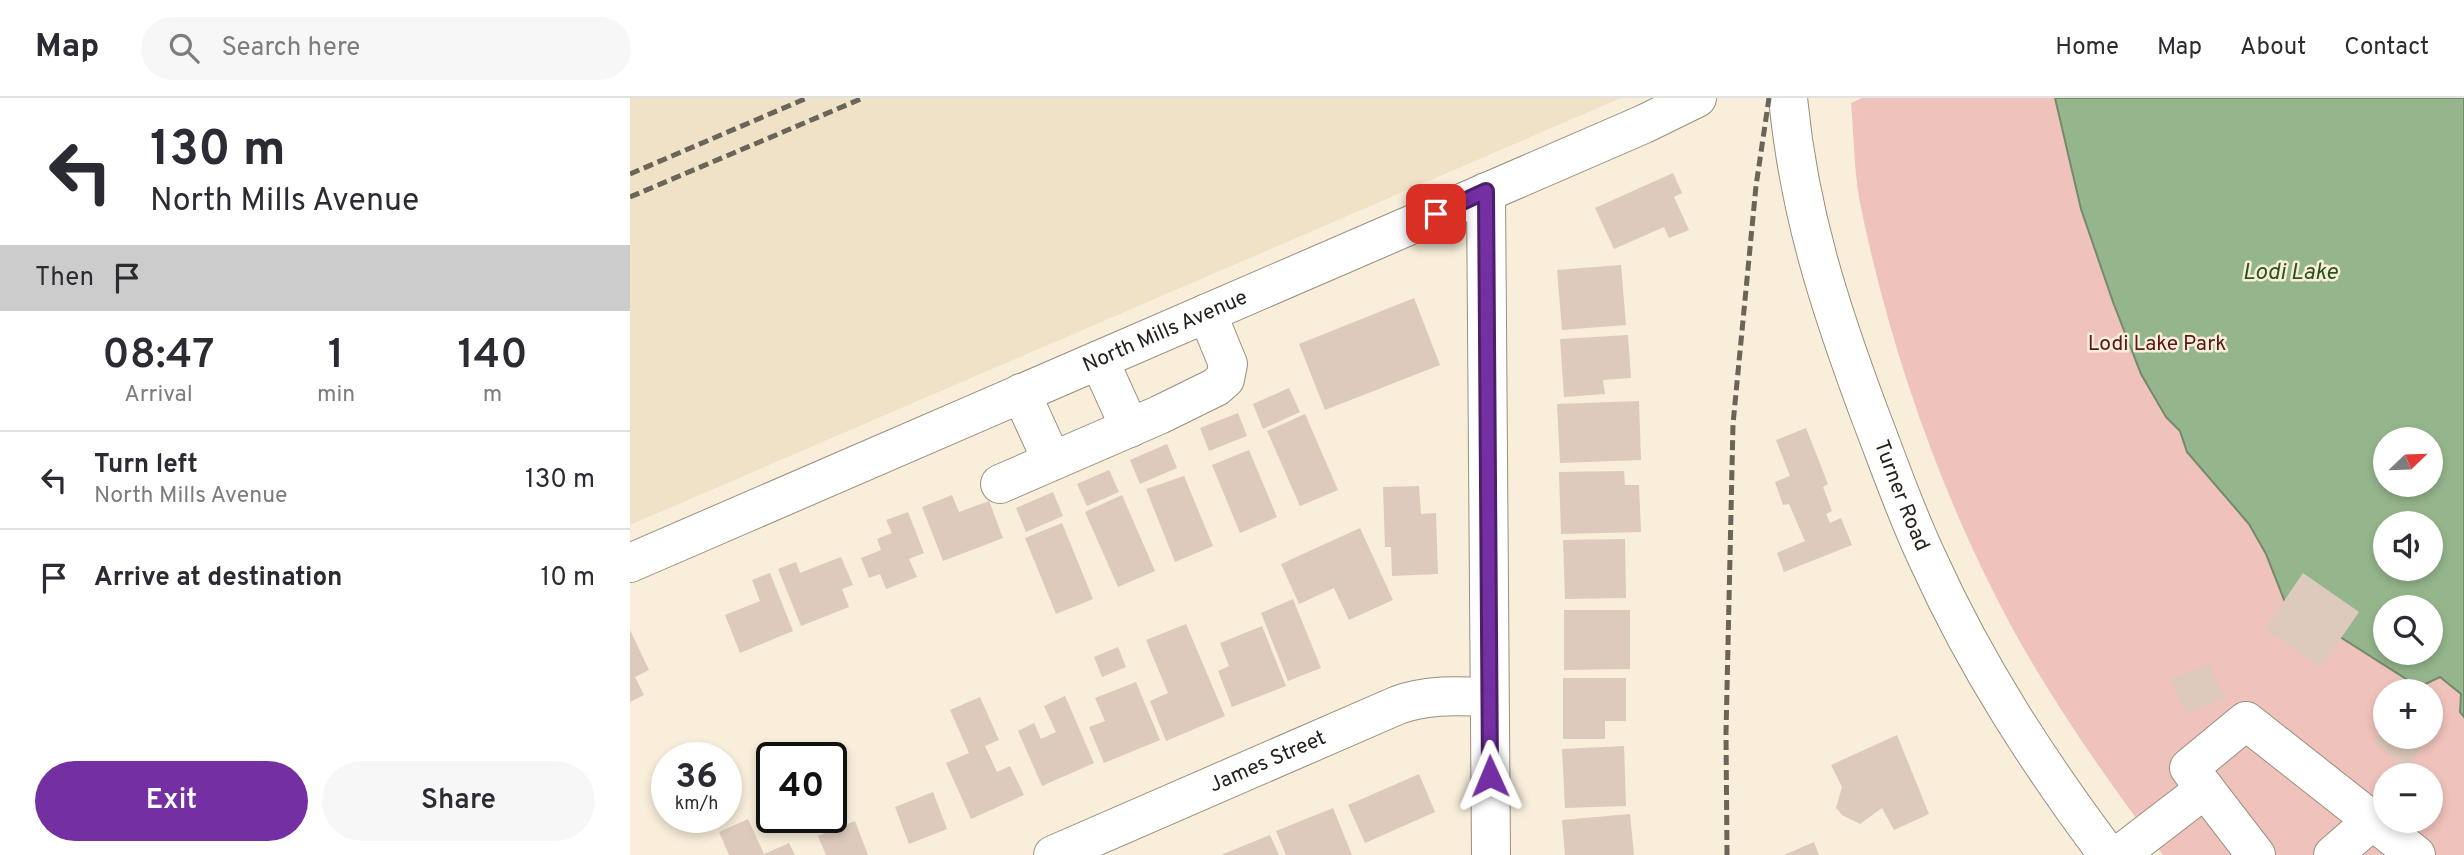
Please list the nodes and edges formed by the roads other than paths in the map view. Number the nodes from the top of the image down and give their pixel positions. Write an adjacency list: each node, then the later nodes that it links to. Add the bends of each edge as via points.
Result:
1 (1697, 98): 3 (street, North Mills Avenue)
2 (1788, 98): 16 (street, Turner Road, via 1799,179 1825,290 1909,517 1998,695)
3 (1486, 191): 4 (street, North Mills Avenue); 11 (street)
4 (1207, 313): 5 (street, North Mills Avenue); 7 (street, via 1228,364 1225,379 1206,394)
5 (1099, 360): 6 (street, North Mills Avenue); 7 (street)
6 (1021, 393): 8 (street); 10 (street, North Mills Avenue)
7 (1130, 428): 8 (street)
8 (1052, 461): 9 (street)
9 (1000, 484)
10 (630, 563)
11 (1489, 697): 14 (street, James Street, via 1414,699); 15 (street)
12 (2205, 789): 13 (street, via 2189,768 2246,721); 17 (street); 18 (street)
13 (2372, 821): 19 (street); 20 (street)
14 (1053, 855)
15 (1490, 855)
16 (2108, 855)
17 (2119, 855)
18 (2256, 855)
19 (2333, 855)
20 (2416, 855)

